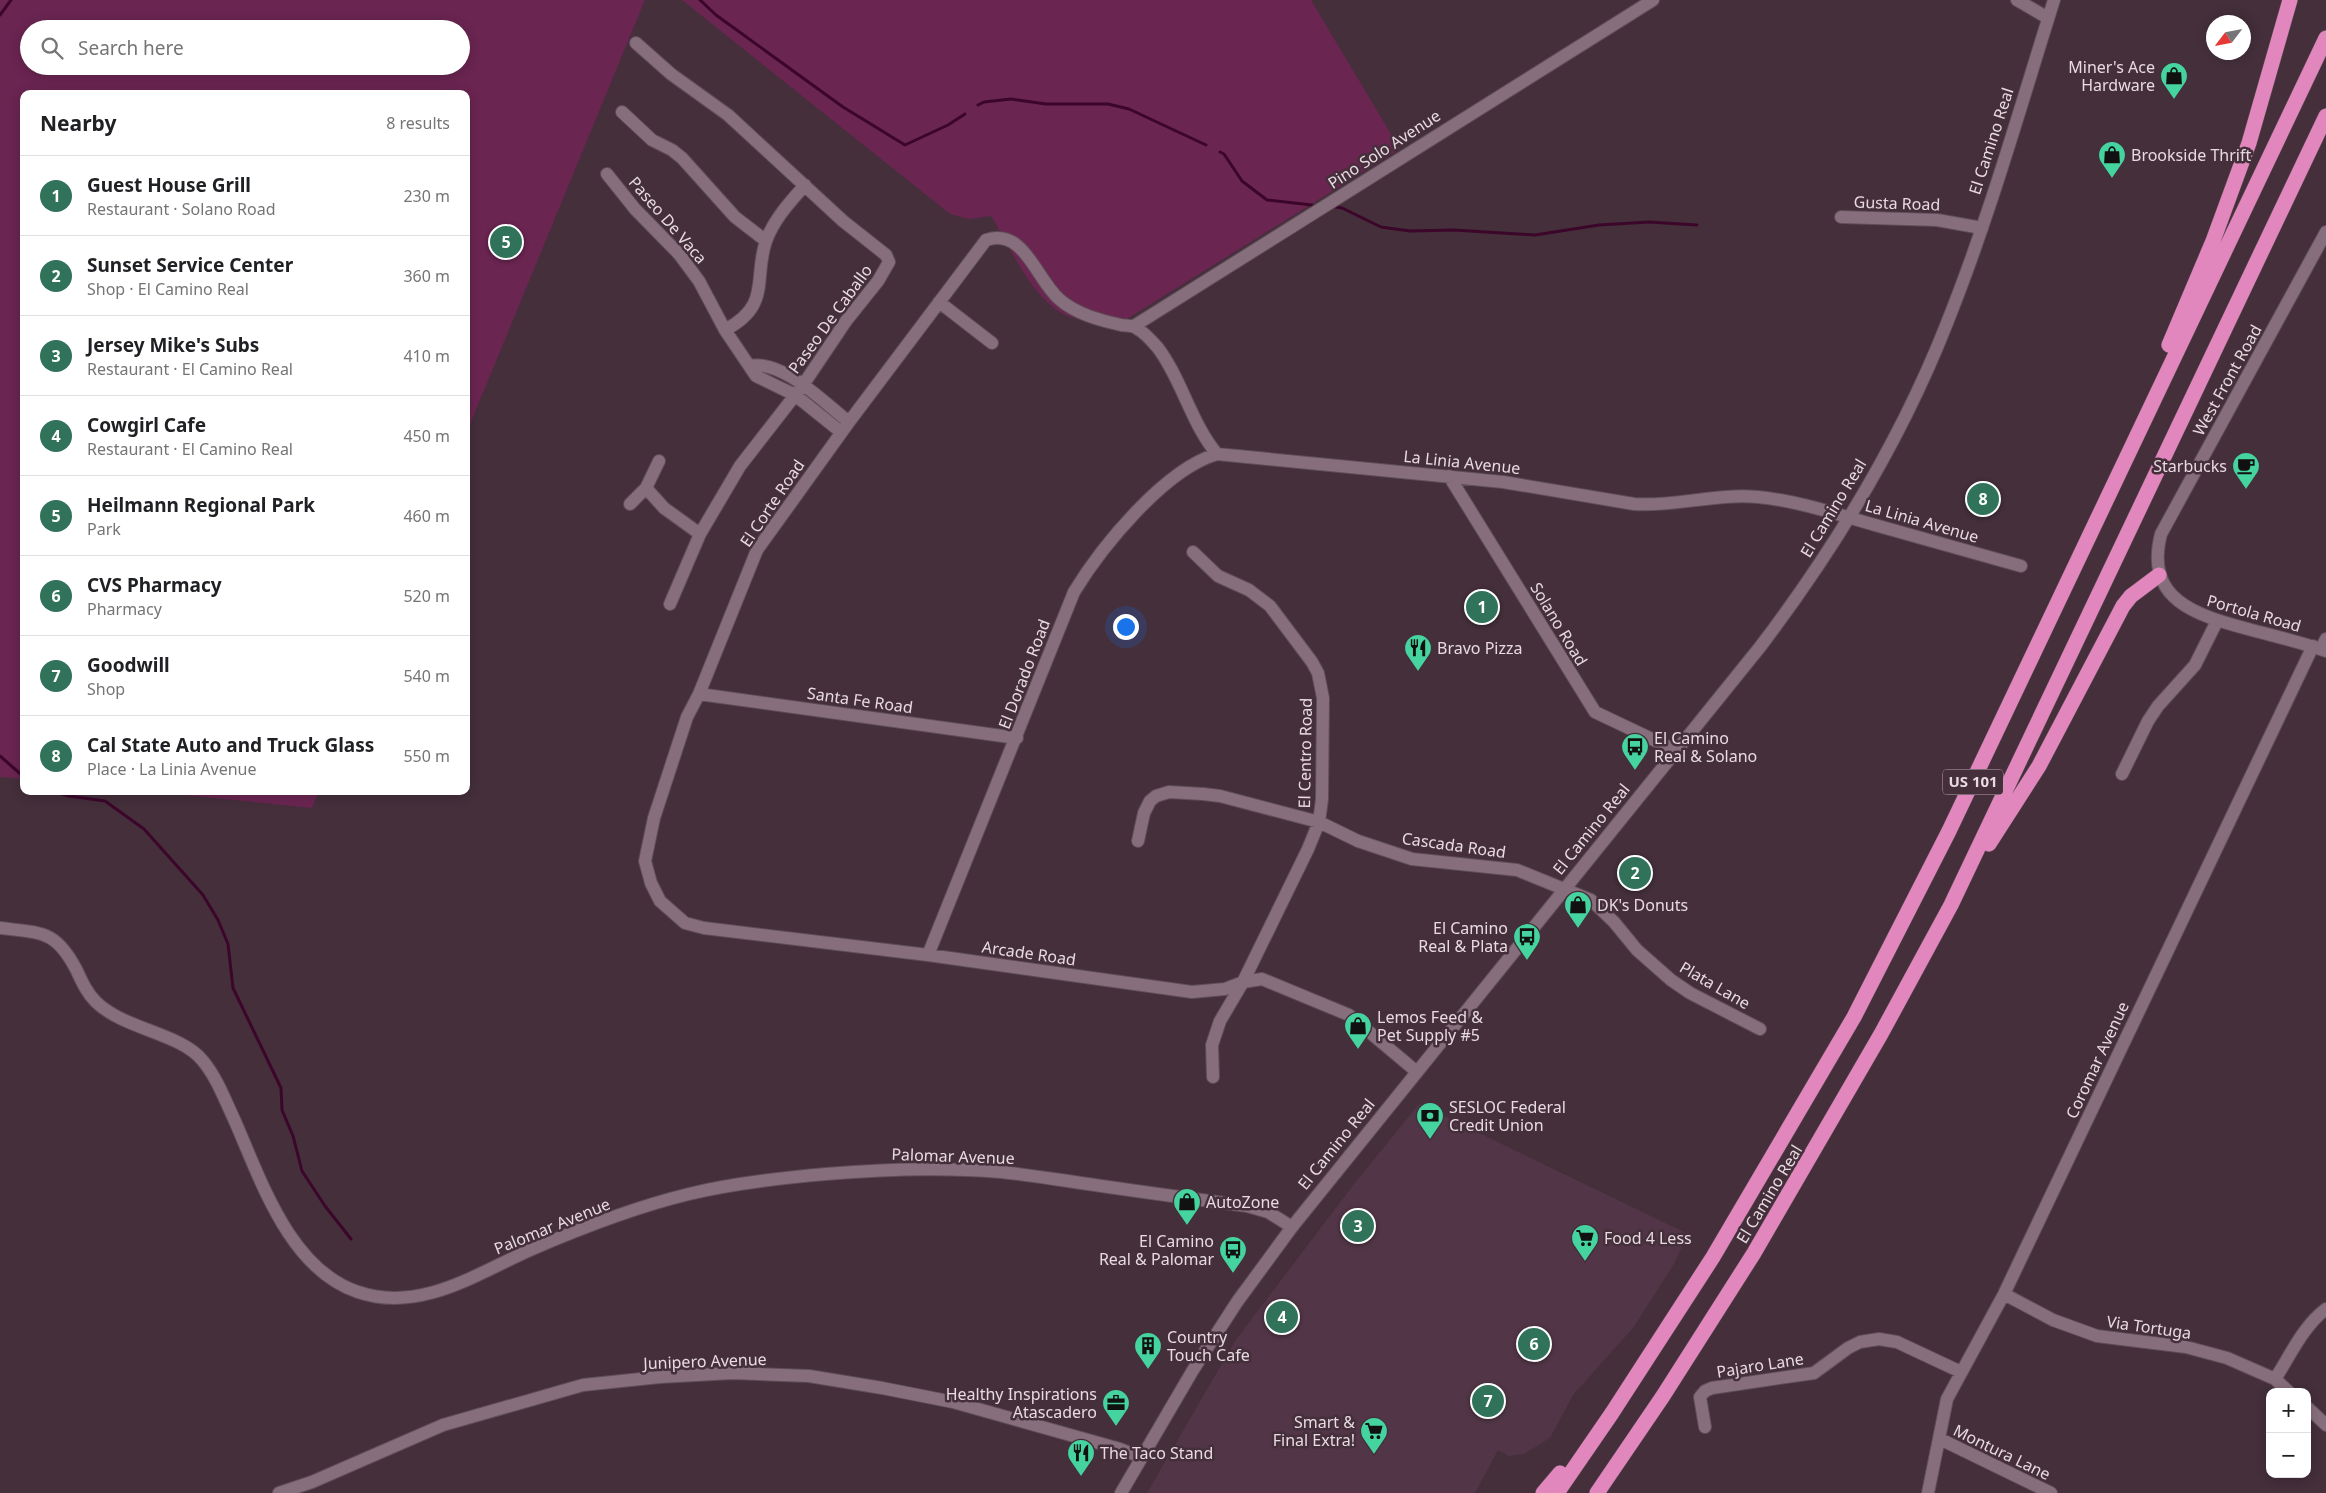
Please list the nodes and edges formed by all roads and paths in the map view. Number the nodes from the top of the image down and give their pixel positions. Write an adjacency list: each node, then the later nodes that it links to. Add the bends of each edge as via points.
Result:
1 (1653, 0): 17 (street, Pino Solo Avenue)
2 (2017, 0): 5 (street)
3 (2054, 0): 5 (street, El Camino Real)
4 (2290, 0): 22 (highway, via 2249,143)
5 (2048, 18): 13 (street, El Camino Real)
6 (2326, 38): 22 (highway, El Camino Real / US 101)
7 (636, 43): 11 (street, Paseo De Caballo, via 671,74 728,115)
8 (622, 112): 15 (street, via 652,140 682,158 735,217)
9 (2326, 116): 44 (highway, El Camino Real / US 101)
10 (607, 174): 18 (street, Paseo De Vaca, via 635,209 679,254 699,281)
11 (805, 185): 15 (street, via 785,208); 20 (street, Paseo De Caballo, via 843,221 886,254 889,262)
12 (1841, 217): 13 (street, Gusta Road, via 1937,220)
13 (1982, 228): 28 (street, El Camino Real, via 1922,382)
14 (2326, 232): 32 (street, West Front Road, via 2161,534 2157,549)
15 (766, 242): 18 (street, via 755,301 741,320)
16 (939, 302): 17 (street, El Corte Road, via 986,240 995,237 1012,240 1020,246 1049,289 1067,306 1090,316); 19 (street); 21 (street, El Corte Road)
17 (1134, 326): 23 (street, via 1159,349 1202,432)
18 (725, 330): 20 (street, Paseo De Vaca, via 750,366 760,364)
19 (992, 343)
20 (799, 390): 21 (street, Paseo De Vaca); 29 (street, Paseo De Caballo, via 740,466)
21 (845, 427): 36 (street, El Corte Road, via 757,550)
22 (2137, 434): 58 (highway, El Camino Real / US 101, via 1949,832 1854,1016 1722,1240)
23 (1218, 454): 25 (street, La Linia Avenue); 37 (street, El Dorado Road, via 1202,458 1167,482 1084,576 1067,607)
24 (659, 461): 26 (street)
25 (1449, 476): 28 (street, La Linia Avenue, via 1634,504 1652,505 1732,495 1759,497 1810,505); 38 (street, Solano Road, via 1594,712)
26 (646, 488): 27 (street); 29 (street, via 664,508)
27 (630, 504)
28 (1850, 518): 31 (street, La Linia Avenue); 38 (street, El Camino Real, via 1781,620)
29 (700, 534): 33 (street, Paseo De Caballo)
30 (1193, 552): 40 (street, El Centro Road, via 1218,576 1249,590 1270,606 1318,673 1323,698)
31 (2021, 566)
32 (2159, 575): 34 (street, Portola Road, via 2173,597 2197,614); 44 (highway, via 2130,596 2123,606 2039,766)
33 (670, 604)
34 (2217, 621): 35 (street, Portola Road); 39 (street, via 2195,665 2162,701 2148,722)
35 (2321, 646): 52 (street, Coromar Avenue)
36 (699, 694): 37 (street, Santa Fe Road); 42 (street, El Corte Road, via 687,717 667,776)
37 (1017, 738): 46 (street, El Dorado Road)
38 (1677, 751): 43 (street, El Camino Real)
39 (2122, 774)
40 (1319, 822): 41 (street, Cascada Road, via 1220,796 1169,792 1156,796 1148,805); 43 (street, Cascada Road, via 1382,850 1412,858 1517,870); 47 (street, El Centro Road)
41 (1138, 841)
42 (645, 861): 46 (street, Arcade Road, via 660,901 685,923)
43 (1565, 889): 48 (street, Plata Lane, via 1601,908 1637,950 1671,980); 49 (street, El Camino Real)
44 (1951, 905): 67 (highway, El Camino Real / US 101, via 1857,1077 1754,1253)
45 (0, 928): 51 (street, Palomar Avenue, via 36,932 52,938 67,953 87,992 107,1011 199,1056 221,1090 274,1206 298,1248 328,1277 372,1296 407,1298 452,1287 531,1250 688,1194 763,1179 841,1173 926,1168 1002,1172 1247,1206 1268,1212)
46 (928, 955): 47 (street, Arcade Road, via 1192,992 1225,989)
47 (1243, 982): 49 (street, Arcade Road, via 1262,979 1349,1015); 50 (street, El Centro Road, via 1217,1029 1212,1045)
48 (1760, 1029)
49 (1417, 1072): 51 (street, El Camino Real)
50 (1213, 1077)
51 (1292, 1227): 62 (street, El Camino Real, via 1219,1328)
52 (2004, 1294): 54 (street, Coromar Avenue); 55 (street, Via Tortuga, via 2053,1320 2097,1336 2186,1347 2227,1358)
53 (2326, 1310): 55 (street, via 2315,1318)
54 (1961, 1372): 60 (street, Pajaro Lane, via 1897,1342 1869,1340 1848,1348 1814,1373 1704,1391 1700,1398); 61 (street, Coromar Avenue, via 1944,1409)
55 (2275, 1379): 56 (street, Via Tortuga)
56 (2285, 1388)
57 (2311, 1411): 59 (street)
58 (1612, 1413): 65 (highway); 66 (highway, El Camino Real / US 101)
59 (2326, 1425)
60 (1705, 1427)
61 (1940, 1439): 68 (street, Coromar Avenue); 69 (street, Montura Lane)
62 (1141, 1457): 63 (street, Junipero Avenue, via 953,1402 809,1376 733,1373 583,1386 442,1424 312,1482); 64 (street, El Camino Real)
63 (279, 1493)
64 (1121, 1493)
65 (1543, 1493)
66 (1556, 1493)
67 (1597, 1493)
68 (1928, 1493)
69 (2051, 1493)

